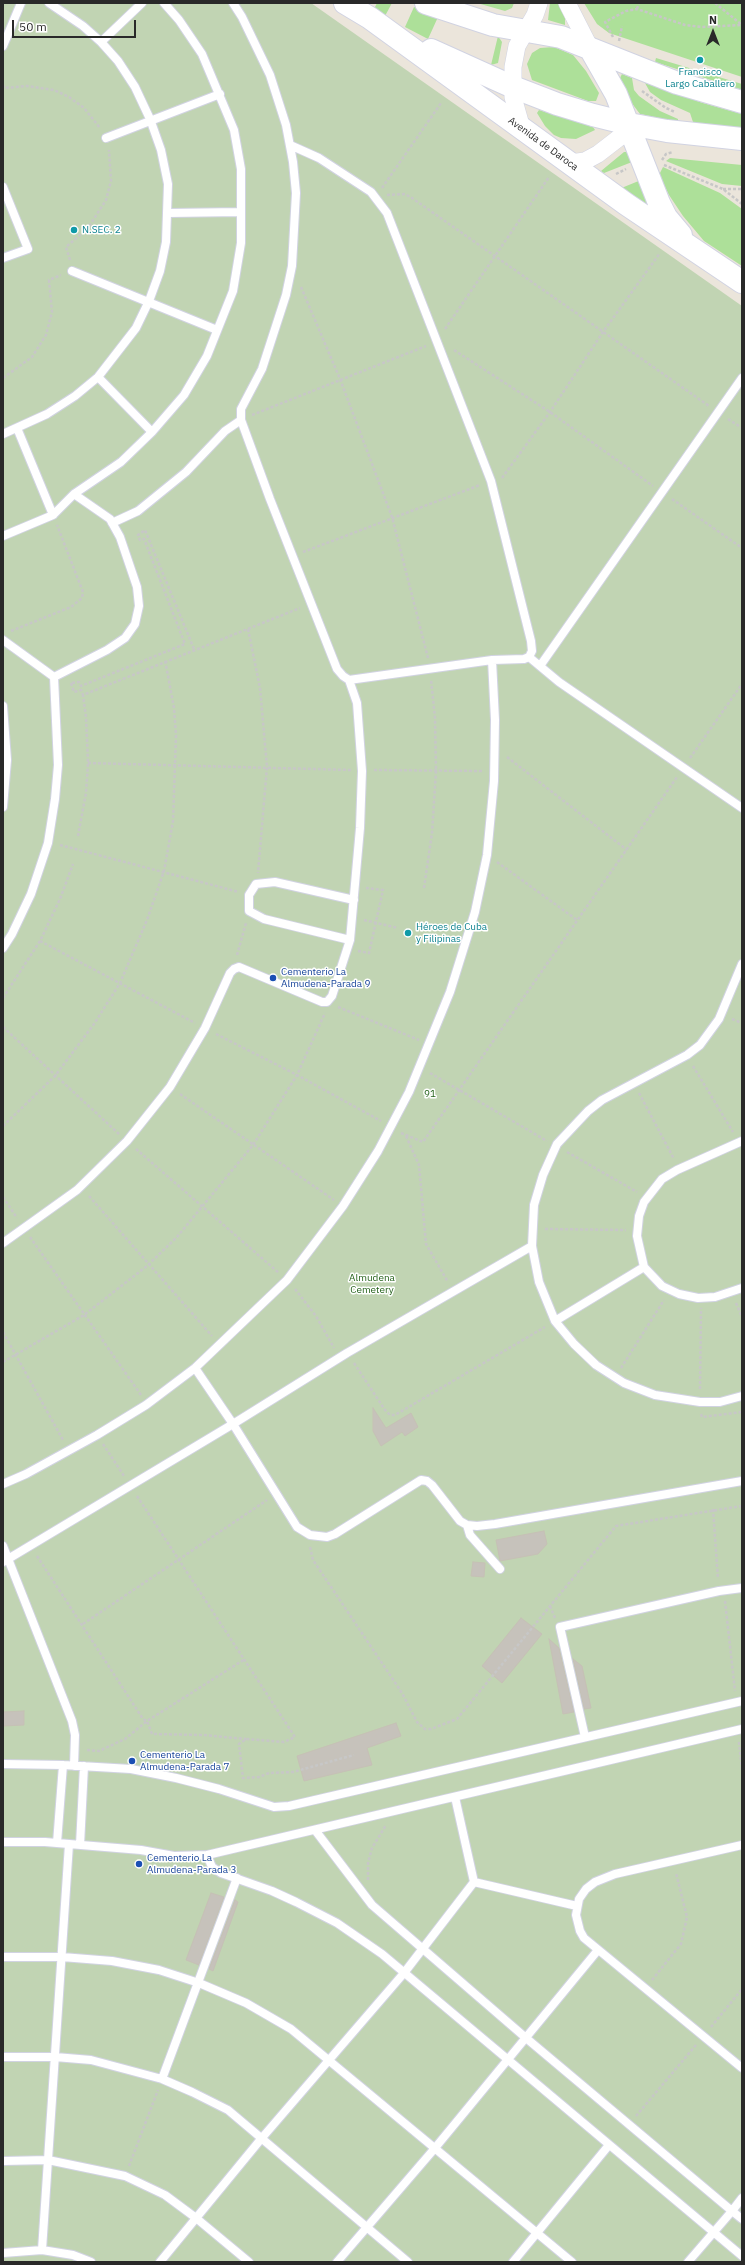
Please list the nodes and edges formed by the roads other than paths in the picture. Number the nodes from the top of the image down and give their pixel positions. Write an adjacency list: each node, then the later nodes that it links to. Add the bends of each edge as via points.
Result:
1 (21, 3): 13 (lane)
2 (48, 3): 12 (lane, via 83,26)
3 (142, 3): 12 (lane)
4 (164, 3): 16 (lane, via 202,54)
5 (233, 3): 23 (lane, via 270,75)
6 (345, 3): 10 (main road, Avenida de Daroca)
7 (426, 3): 11 (main road, via 493,25)
8 (539, 3): 11 (street)
9 (567, 3): 14 (street)
10 (370, 18): 15 (main road, via 444,57); 20 (main road, Avenida de Daroca)
11 (525, 30): 14 (main road, via 561,37); 15 (street, via 517,46)
12 (101, 42): 18 (lane, via 118,61 135,87)
13 (3, 46)
14 (591, 50): 17 (main road, via 677,83); 19 (main road, via 616,94)
15 (513, 87): 19 (main road, via 557,104); 20 (street, via 513,97)
16 (220, 94): 18 (lane); 27 (lane, via 234,130 241,169)
17 (742, 102)
18 (150, 119): 21 (lane); 26 (lane, via 161,150 168,184)
19 (629, 124): 22 (main road); 24 (street, via 620,137 598,154 585,161); 28 (main road, via 666,217 680,234)
20 (522, 129): 24 (main road, Avenida de Daroca)
21 (106, 138)
22 (742, 139)
23 (290, 145): 36 (lane, via 296,193 292,266 273,340 262,370 241,408); 45 (lane, via 319,158 376,197 387,213 491,480 531,641 532,651)
24 (570, 163): 28 (main road, Avenida de Daroca, via 626,204)
25 (3, 187): 29 (lane, via 28,248)
26 (168, 212): 27 (lane); 32 (lane, via 163,257)
27 (240, 212): 33 (lane, via 241,243 233,291)
28 (708, 257): 31 (main road, Avenida de Daroca)
29 (3, 258)
30 (72, 271): 32 (lane)
31 (742, 282)
32 (149, 301): 33 (lane); 34 (lane, via 136,328)
33 (217, 330): 38 (lane, via 207,356 184,395)
34 (98, 377): 37 (lane, via 59,407); 38 (lane)
35 (742, 378): 47 (lane)
36 (241, 420): 42 (lane, via 225,430 186,472 138,511); 49 (lane, via 337,669)
37 (18, 428): 39 (lane); 41 (lane)
38 (152, 432): 40 (lane, via 122,462)
39 (3, 434)
40 (74, 494): 41 (lane); 42 (lane)
41 (53, 515): 43 (lane)
42 (112, 523): 48 (lane, via 120,537 137,588 139,606 135,624 117,644)
43 (3, 536)
44 (3, 640): 48 (lane)
45 (529, 657): 46 (lane, via 524,660); 47 (lane)
46 (492, 660): 49 (lane); 63 (lane, via 494,772 487,855 471,926 450,992 429,1044 378,1152 343,1206 287,1280)
47 (540, 666): 52 (lane)
48 (54, 677): 55 (lane, via 58,765 48,842 31,894)
49 (349, 680): 53 (lane, via 357,703 362,770)
50 (3, 706): 51 (lane, via 7,760)
51 (3, 807)
52 (742, 808)
53 (354, 900): 54 (lane); 54 (lane, via 275,882 256,884 249,895 249,911 272,922)
54 (350, 940): 58 (lane, via 330,1000 322,1002 239,967 234,969 205,1028 170,1087 127,1141 80,1186)
55 (3, 948)
56 (742, 964): 59 (lane, via 719,1019 707,1038 687,1055 633,1082 588,1110 556,1146 543,1175 534,1205)
57 (740, 1142): 60 (lane, via 679,1168 662,1179 646,1197 637,1230 639,1254)
58 (3, 1243)
59 (532, 1246): 62 (lane, via 539,1282); 65 (lane, via 340,1357)
60 (644, 1267): 61 (lane, via 662,1286 679,1294 701,1298 732,1293); 62 (lane)
61 (742, 1288)
62 (556, 1321): 64 (lane, via 574,1344 596,1365 615,1377 656,1395 700,1402 720,1402)
63 (195, 1368): 65 (lane); 67 (lane, via 147,1404 97,1435)
64 (742, 1396)
65 (233, 1424): 68 (lane, via 297,1528 310,1536 326,1537 342,1530 421,1480 427,1481 454,1516); 70 (lane)
66 (742, 1481): 68 (lane, via 495,1524)
67 (3, 1484)
68 (467, 1525): 71 (lane, via 470,1535)
69 (3, 1546): 70 (lane)
70 (6, 1560): 78 (lane, via 72,1721 75,1735)
71 (500, 1569)
72 (742, 1588): 75 (lane, via 718,1591 560,1627)
73 (742, 1701): 75 (lane)
74 (740, 1729): 80 (lane)
75 (585, 1737): 79 (lane, via 289,1806 274,1807 176,1778 131,1769)
76 (3, 1764): 77 (lane)
77 (63, 1765): 78 (lane); 83 (lane)
78 (74, 1766): 79 (lane)
79 (84, 1766): 85 (lane)
80 (455, 1797): 81 (lane); 89 (lane)
81 (315, 1830): 87 (lane); 91 (lane, via 372,1905)
82 (3, 1842): 83 (lane)
83 (57, 1843): 84 (lane)
84 (68, 1844): 85 (lane); 94 (lane)
85 (80, 1845): 87 (lane, via 141,1850 174,1856)
86 (742, 1845): 90 (lane, via 615,1874 595,1882 586,1889)
87 (207, 1855): 88 (lane, via 212,1868)
88 (237, 1878): 95 (lane, via 272,1891 337,1923 382,1954); 96 (lane)
89 (474, 1882): 90 (lane); 91 (lane)
90 (577, 1906): 92 (lane, via 576,1915 580,1931)
91 (423, 1950): 95 (lane); 97 (lane)
92 (598, 1950): 97 (lane); 102 (lane)
93 (3, 1957): 94 (lane)
94 (62, 1957): 96 (lane, via 112,1961 159,1970); 99 (lane)
95 (404, 1973): 100 (lane); 101 (lane)
96 (199, 1983): 101 (lane, via 246,2003 291,2029); 103 (lane)
97 (526, 2038): 100 (lane); 110 (lane)
98 (3, 2057): 99 (lane)
99 (55, 2057): 103 (lane, via 91,2060); 107 (lane)
100 (507, 2059): 105 (lane); 106 (lane)
101 (330, 2060): 104 (lane); 106 (lane)
102 (742, 2068)
103 (162, 2079): 104 (lane, via 228,2110)
104 (261, 2138): 111 (lane); 113 (lane)
105 (609, 2145): 114 (lane); 115 (lane)
106 (435, 2148): 113 (lane); 115 (lane)
107 (48, 2160): 108 (lane); 111 (lane, via 125,2176 165,2195); 116 (lane)
108 (3, 2162)
109 (742, 2198): 110 (lane)
110 (732, 2210): 112 (lane); 114 (lane)
111 (196, 2218): 120 (lane); 121 (lane)
112 (742, 2219)
113 (365, 2228): 122 (lane); 123 (lane)
114 (713, 2232): 118 (lane); 126 (lane)
115 (538, 2233): 124 (lane); 125 (lane)
116 (42, 2250): 117 (lane); 119 (lane, via 73,2255)
117 (3, 2253)
118 (742, 2256)
119 (91, 2262)
120 (160, 2262)
121 (249, 2262)
122 (336, 2262)
123 (408, 2262)
124 (513, 2262)
125 (572, 2262)
126 (688, 2262)

